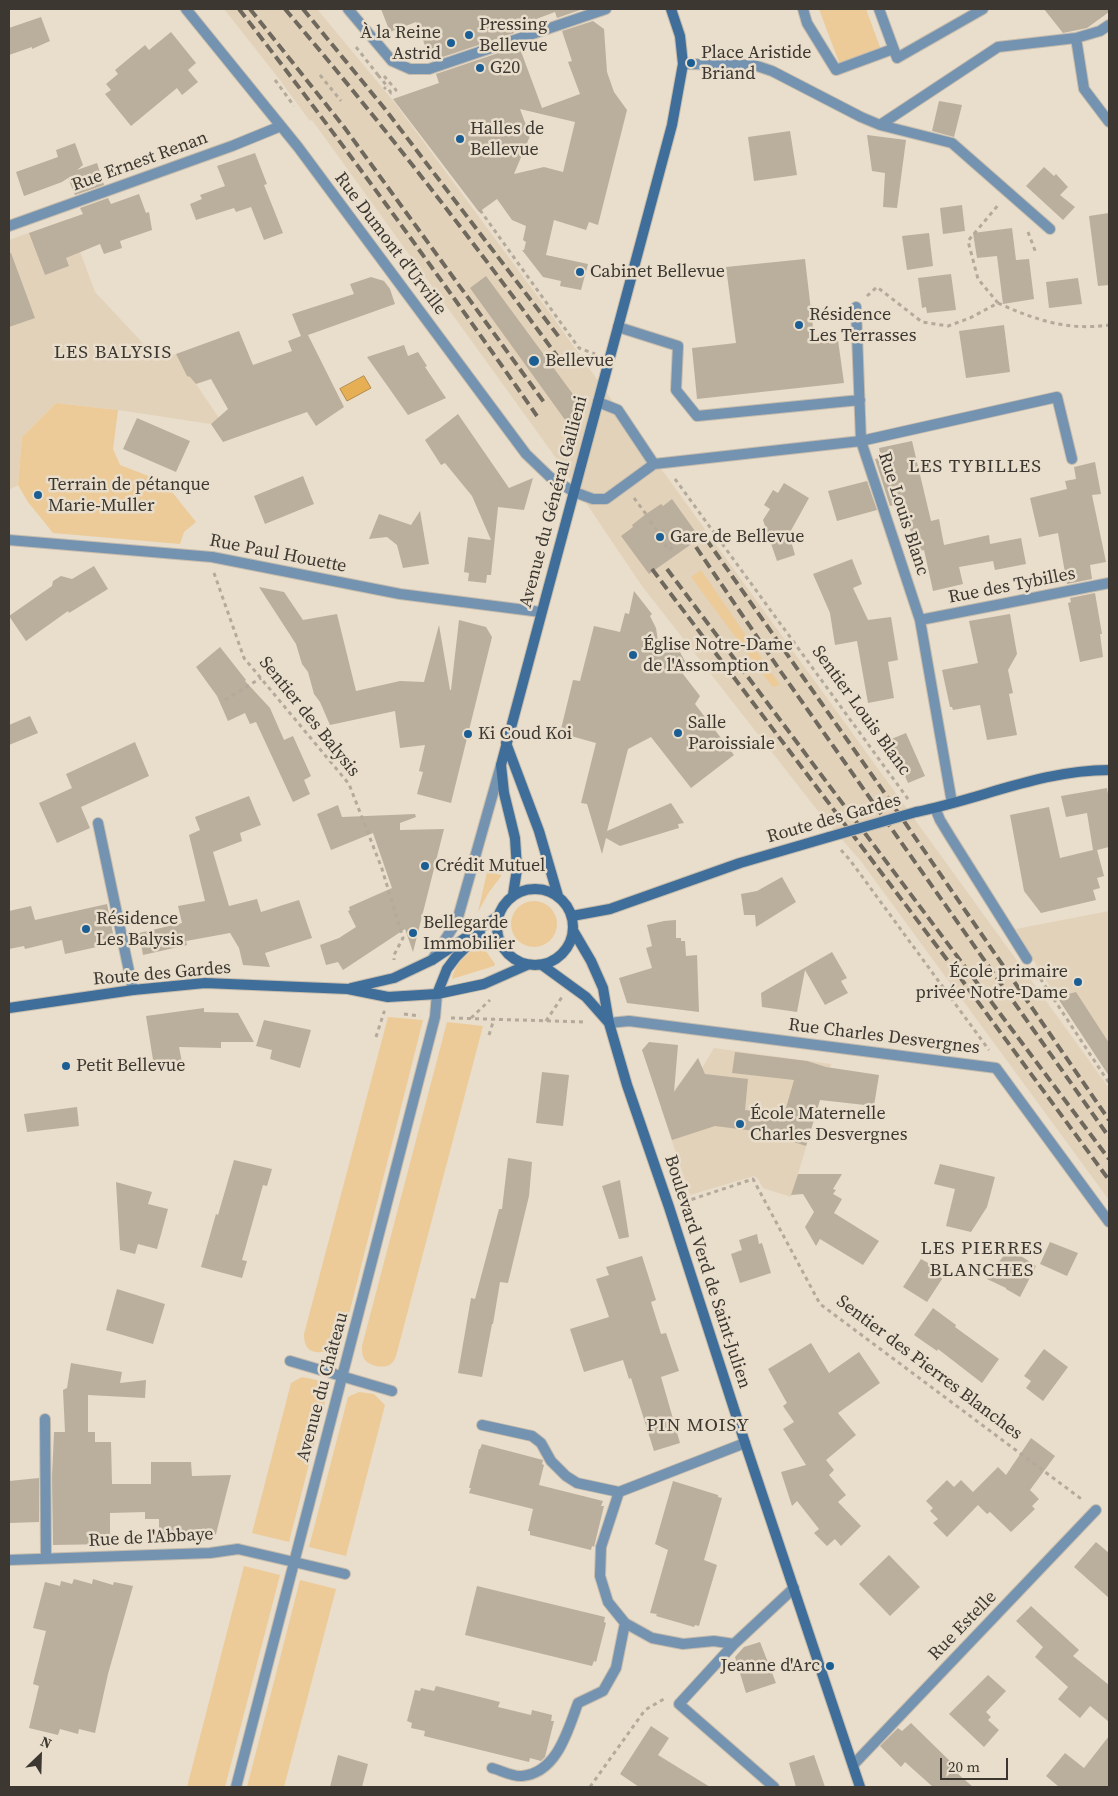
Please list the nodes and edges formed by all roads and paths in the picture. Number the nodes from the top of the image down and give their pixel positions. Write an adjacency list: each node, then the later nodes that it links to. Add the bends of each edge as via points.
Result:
1 (186, 9): 20 (street, Rue Dumont d'Urville)
2 (348, 9): 3 (street, via 392,61 410,69 429,69)
3 (606, 9)
4 (671, 9): 12 (main road, Avenue du Général Gallieni, via 680,36)
5 (803, 9): 11 (street, via 836,70)
6 (879, 9): 11 (street)
7 (983, 9): 11 (street, via 897,58)
8 (1109, 25): 9 (street)
9 (1076, 38): 18 (street, via 1084,89); 19 (street, via 998,47)
10 (356, 47): 13 (path)
11 (893, 49)
12 (683, 64): 19 (street, via 754,65 772,70); 30 (main road, Avenue du Général Gallieni, via 672,125)
13 (378, 72): 13 (path, via 385,88 392,93 396,90)
14 (320, 75): 16 (path)
15 (275, 80): 17 (path)
16 (341, 101)
17 (294, 106)
18 (1109, 122)
19 (880, 125): 25 (street, via 952,143)
20 (281, 126): 23 (street, Rue Ernest Renan); 38 (street, Rue Dumont d'Urville, via 526,454 550,477)
21 (1003, 208): 27 (path, via 998,203 968,241 978,279)
22 (480, 210): 31 (path, via 579,348)
23 (9, 226)
24 (1024, 227): 26 (path)
25 (1050, 229)
26 (1036, 252)
27 (998, 304): 28 (path, via 948,326 922,322 877,287); 29 (path, via 1046,323)
28 (856, 307): 32 (street)
29 (1109, 324)
30 (618, 327): 31 (main road, Avenue du Général Gallieni); 32 (street, via 678,346 676,390 696,416)
31 (609, 359): 33 (main road, Avenue du Général Gallieni)
32 (860, 400): 34 (street)
33 (598, 402): 36 (street, via 618,410); 38 (main road, Avenue du Général Gallieni)
34 (861, 441): 35 (street, via 1057,397); 36 (street, Rue Louis Blanc); 47 (street, Rue Louis Blanc)
35 (1072, 459)
36 (654, 464): 38 (street, Rue Louis Blanc, via 606,499 593,499)
37 (676, 480): 55 (path, Sentier Louis Blanc)
38 (574, 492): 46 (main road, Avenue du Général Gallieni)
39 (632, 495): 40 (path)
40 (646, 514)
41 (650, 521): 42 (path, via 674,546 669,550)
42 (660, 538)
43 (9, 540): 44 (street, Rue Paul Houette)
44 (212, 557): 46 (street, Rue Paul Houette, via 400,594); 48 (path, Sentier des Balysis, via 213,570 244,658)
45 (1109, 583): 47 (street, Rue des Tybilles)
46 (541, 612): 50 (main road, Avenue du Général Gallieni)
47 (920, 620): 53 (street, Rue Louis Blanc)
48 (261, 678): 49 (path); 67 (path, Sentier des Balysis, via 349,784 382,870 403,938 394,955)
49 (225, 700)
50 (506, 742): 51 (main road, Avenue du Général Gallieni); 59 (main road, via 539,831)
51 (501, 765): 58 (main road, Avenue du Général Gallieni, via 515,838 517,869); 64 (street, Avenue du Général Gallieni, via 458,921)
52 (1109, 770): 53 (main road, Route des Gardes, via 1023,782)
53 (952, 803): 54 (main road, Route des Gardes)
54 (935, 808): 55 (main road, Route des Gardes); 63 (street, via 943,826)
55 (916, 812): 57 (main road, Route des Gardes, bridge)
56 (98, 823): 70 (street)
57 (829, 837): 60 (main road, Route des Gardes, via 740,863 610,909); 80 (path, via 850,860 988,1049)
58 (514, 894): 59 (main road, via 528,888 544,889); 61 (main road, via 503,904)
59 (558, 896): 60 (main road)
60 (572, 916): 62 (main road)
61 (497, 917): 64 (main road, Route des Gardes); 65 (main road, via 496,932 502,947 513,959); 71 (main road, via 456,957 447,969)
62 (574, 932): 66 (main road, via 563,953); 77 (main road, Boulevard Verd de Saint-Julien, via 603,988)
63 (1027, 959): 81 (path)
64 (432, 960): 67 (main road, Route des Gardes)
65 (528, 965): 66 (main road); 71 (main road, Route des Gardes, via 484,984)
66 (542, 965): 68 (main road, Boulevard Verd de Saint-Julien)
67 (394, 978): 69 (main road, Route des Gardes)
68 (571, 985): 76 (path); 77 (main road, Boulevard Verd de Saint-Julien, via 586,996)
69 (348, 989): 70 (main road, Route des Gardes, via 205,983); 71 (main road, Route des Gardes, via 388,997)
70 (133, 990): 72 (main road, Route des Gardes)
71 (437, 994): 85 (street, Avenue du Château, via 435,1017)
72 (9, 1008)
73 (384, 1012): 79 (path)
74 (470, 1018): 75 (path)
75 (494, 1019): 76 (path); 78 (path)
76 (545, 1021): 77 (path)
77 (609, 1022): 80 (street, Rue Charles Desvergnes, via 629,1021); 82 (main road, Boulevard Verd de Saint-Julien)
78 (489, 1035)
79 (376, 1037)
80 (996, 1068): 83 (street, Rue Charles Desvergnes)
81 (1109, 1083)
82 (669, 1206): 89 (main road, Boulevard Verd de Saint-Julien); 91 (path, Sentier des Pierres Blanches, via 753,1179 820,1304)
83 (1109, 1222)
84 (290, 1360): 85 (street)
85 (343, 1376): 86 (street); 94 (street, Avenue du Château)
86 (392, 1391)
87 (45, 1419): 92 (street)
88 (482, 1425): 90 (street, via 532,1436 541,1443 551,1461 576,1483)
89 (745, 1443): 90 (street); 96 (main road, Boulevard Verd de Saint-Julien)
90 (619, 1492): 97 (street, via 601,1547 600,1576 608,1602)
91 (1096, 1510): 100 (street, Rue Estelle)
92 (46, 1558): 93 (street, Rue de l'Abbaye); 94 (street, Rue de l'Abbaye, via 238,1549)
93 (9, 1560)
94 (294, 1562): 95 (street, Rue de l'Abbaye); 102 (street, Avenue du Château)
95 (345, 1574)
96 (794, 1588): 98 (street); 100 (main road, Boulevard Verd de Saint-Julien)
97 (624, 1623): 98 (street, via 652,1638 683,1644 714,1641); 101 (street, via 616,1668 603,1691 578,1703 563,1745 543,1769 522,1776)
98 (734, 1644): 99 (street)
99 (679, 1704): 103 (path, via 664,1699 645,1710); 104 (street)
100 (853, 1765): 105 (main road, Boulevard Verd de Saint-Julien)
101 (492, 1768)
102 (236, 1787)
103 (590, 1787)
104 (774, 1787)
105 (860, 1787)

